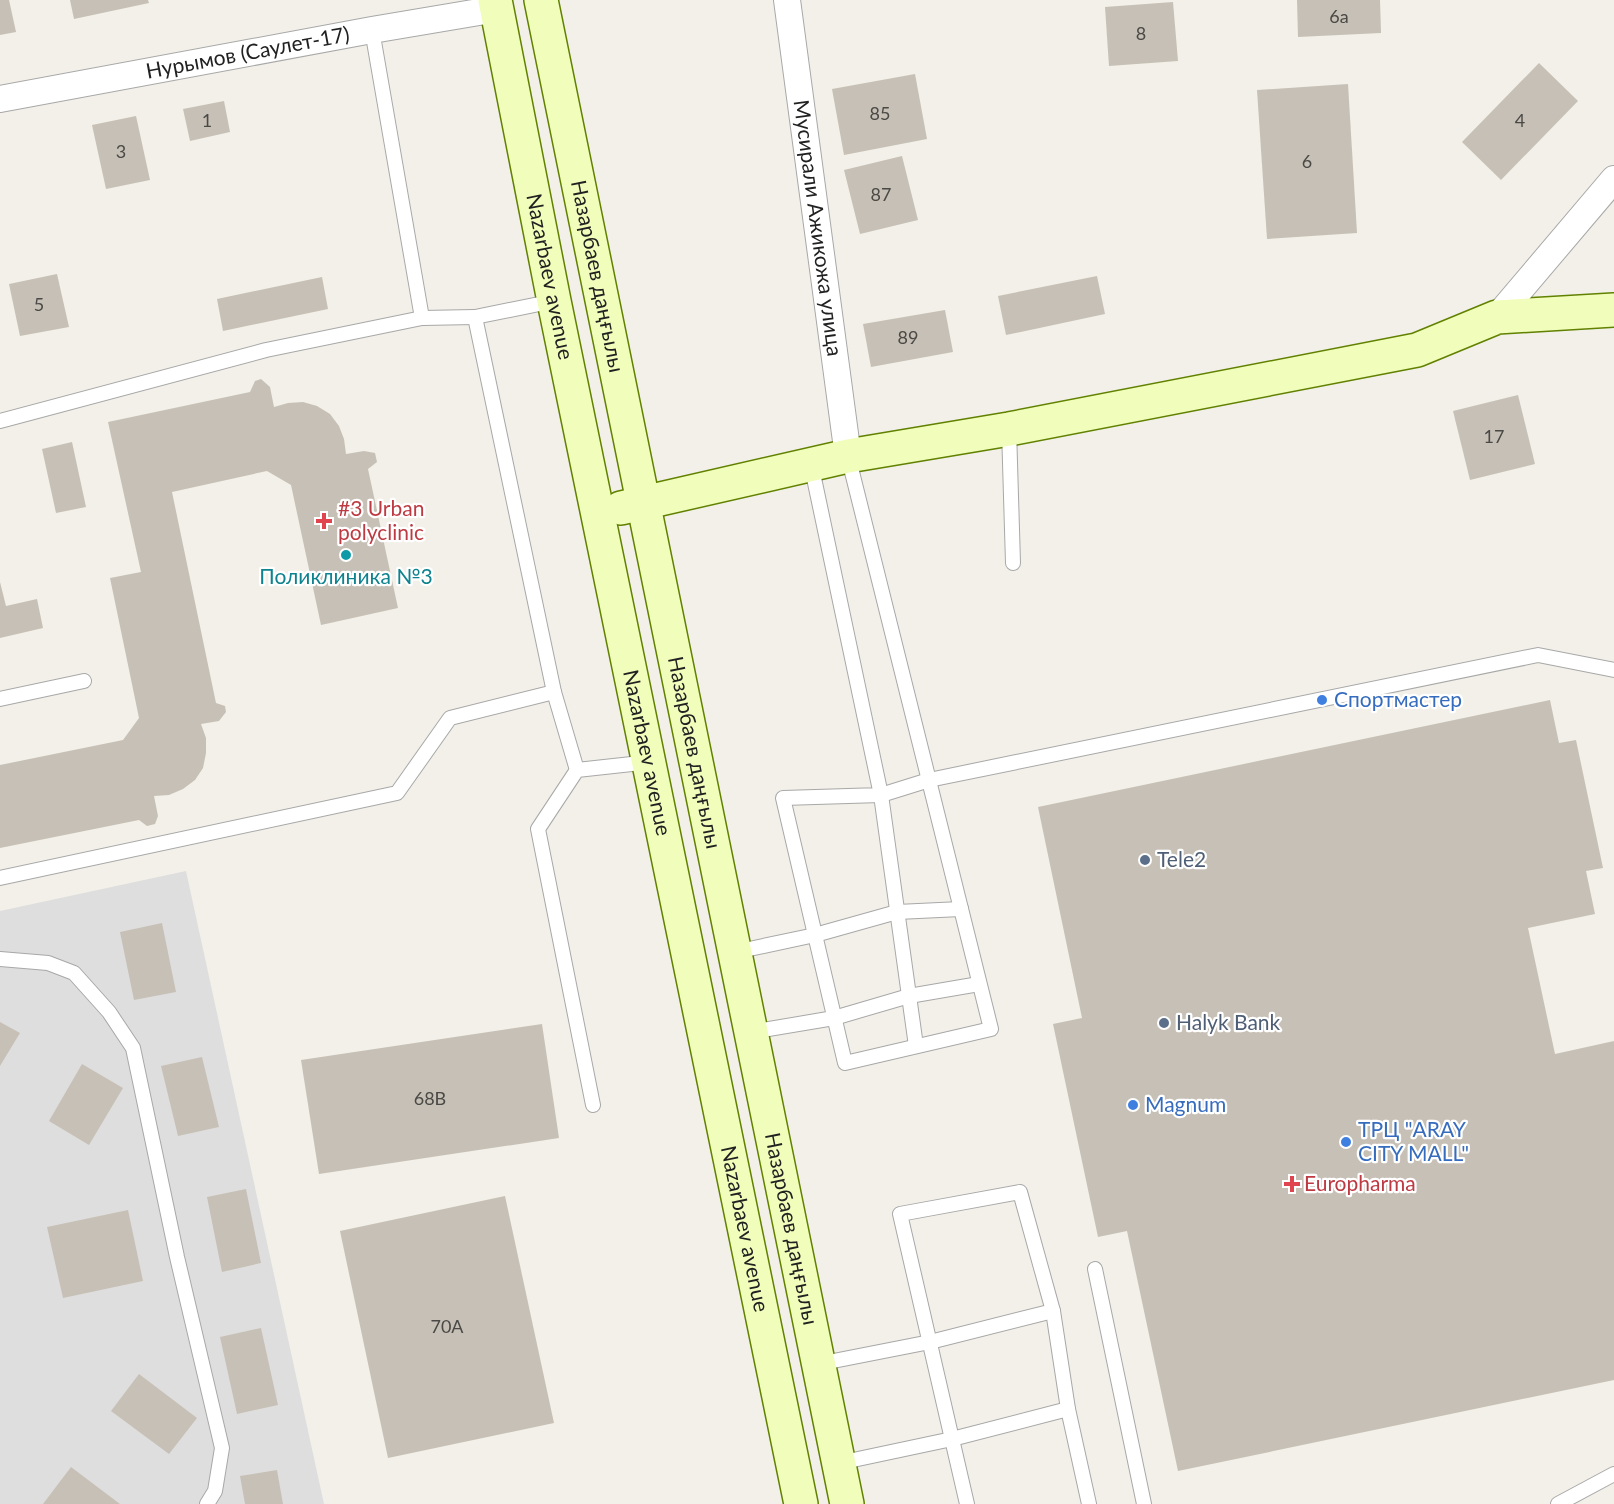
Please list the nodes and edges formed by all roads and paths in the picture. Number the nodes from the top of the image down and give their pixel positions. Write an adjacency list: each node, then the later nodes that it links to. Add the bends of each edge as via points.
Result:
1 (541, 0): 16 (main road, Назарбаев даңғылы)
2 (787, 0): 14 (street, Мусирали Ажикожа улица)
3 (496, 5): 4 (street, Нурымов (Саулет-17)); 7 (main road, Nazarbaev avenue)
4 (372, 30): 5 (street, Нурымов (Саулет-17)); 11 (lane)
5 (0, 99)
6 (1614, 179): 10 (street)
7 (554, 301): 9 (lane); 17 (main road, Nazarbaev avenue)
8 (1614, 310): 10 (main road)
9 (475, 317): 11 (lane); 21 (lane)
10 (1497, 317): 13 (main road, via 1417,350)
11 (422, 318): 12 (lane, via 266,350)
12 (0, 422)
13 (1009, 429): 14 (main road); 18 (lane)
14 (848, 456): 15 (main road); 25 (lane)
15 (811, 464): 16 (main road); 26 (lane)
16 (643, 503): 17 (main road); 31 (main road, Назарбаев даңғылы)
17 (599, 513): 23 (main road, Nazarbaev avenue)
18 (1013, 563)
19 (1614, 670): 25 (lane, via 1538,655)
20 (84, 681): 22 (lane)
21 (554, 692): 24 (lane); 27 (lane, via 450,718 397,793)
22 (0, 699)
23 (650, 762): 24 (lane); 48 (main road, Nazarbaev avenue)
24 (577, 770): 38 (lane, via 538,829)
25 (929, 780): 26 (lane); 28 (lane)
26 (881, 795): 29 (lane); 30 (lane, via 783,798)
27 (0, 878)
28 (961, 909): 29 (lane); 33 (lane)
29 (897, 912): 30 (lane); 34 (lane)
30 (815, 935): 31 (lane); 35 (lane)
31 (735, 952): 36 (main road, Назарбаев даңғылы)
32 (0, 959): 47 (lane, via 48,963 74,973 109,1012 133,1048 222,1448 215,1491)
33 (979, 984): 34 (lane); 37 (lane, via 991,1029)
34 (909, 996): 35 (lane); 37 (lane)
35 (834, 1018): 36 (lane); 37 (lane, via 845,1063)
36 (751, 1032): 42 (main road, Назарбаев даңғылы)
37 (916, 1046)
38 (592, 1105)
39 (1095, 1269): 52 (lane)
40 (1053, 1311): 41 (lane); 41 (lane, via 1020,1192 900,1214); 43 (lane)
41 (930, 1342): 42 (lane); 44 (lane)
42 (818, 1364): 45 (main road, Назарбаев даңғылы)
43 (1068, 1409): 44 (lane); 51 (lane)
44 (952, 1439): 45 (lane); 50 (lane)
45 (839, 1463): 49 (main road, Назарбаев даңғылы)
46 (1614, 1474): 53 (lane)
47 (207, 1504)
48 (801, 1504)
49 (847, 1504)
50 (967, 1504)
51 (1089, 1504)
52 (1143, 1504)
53 (1558, 1504)

